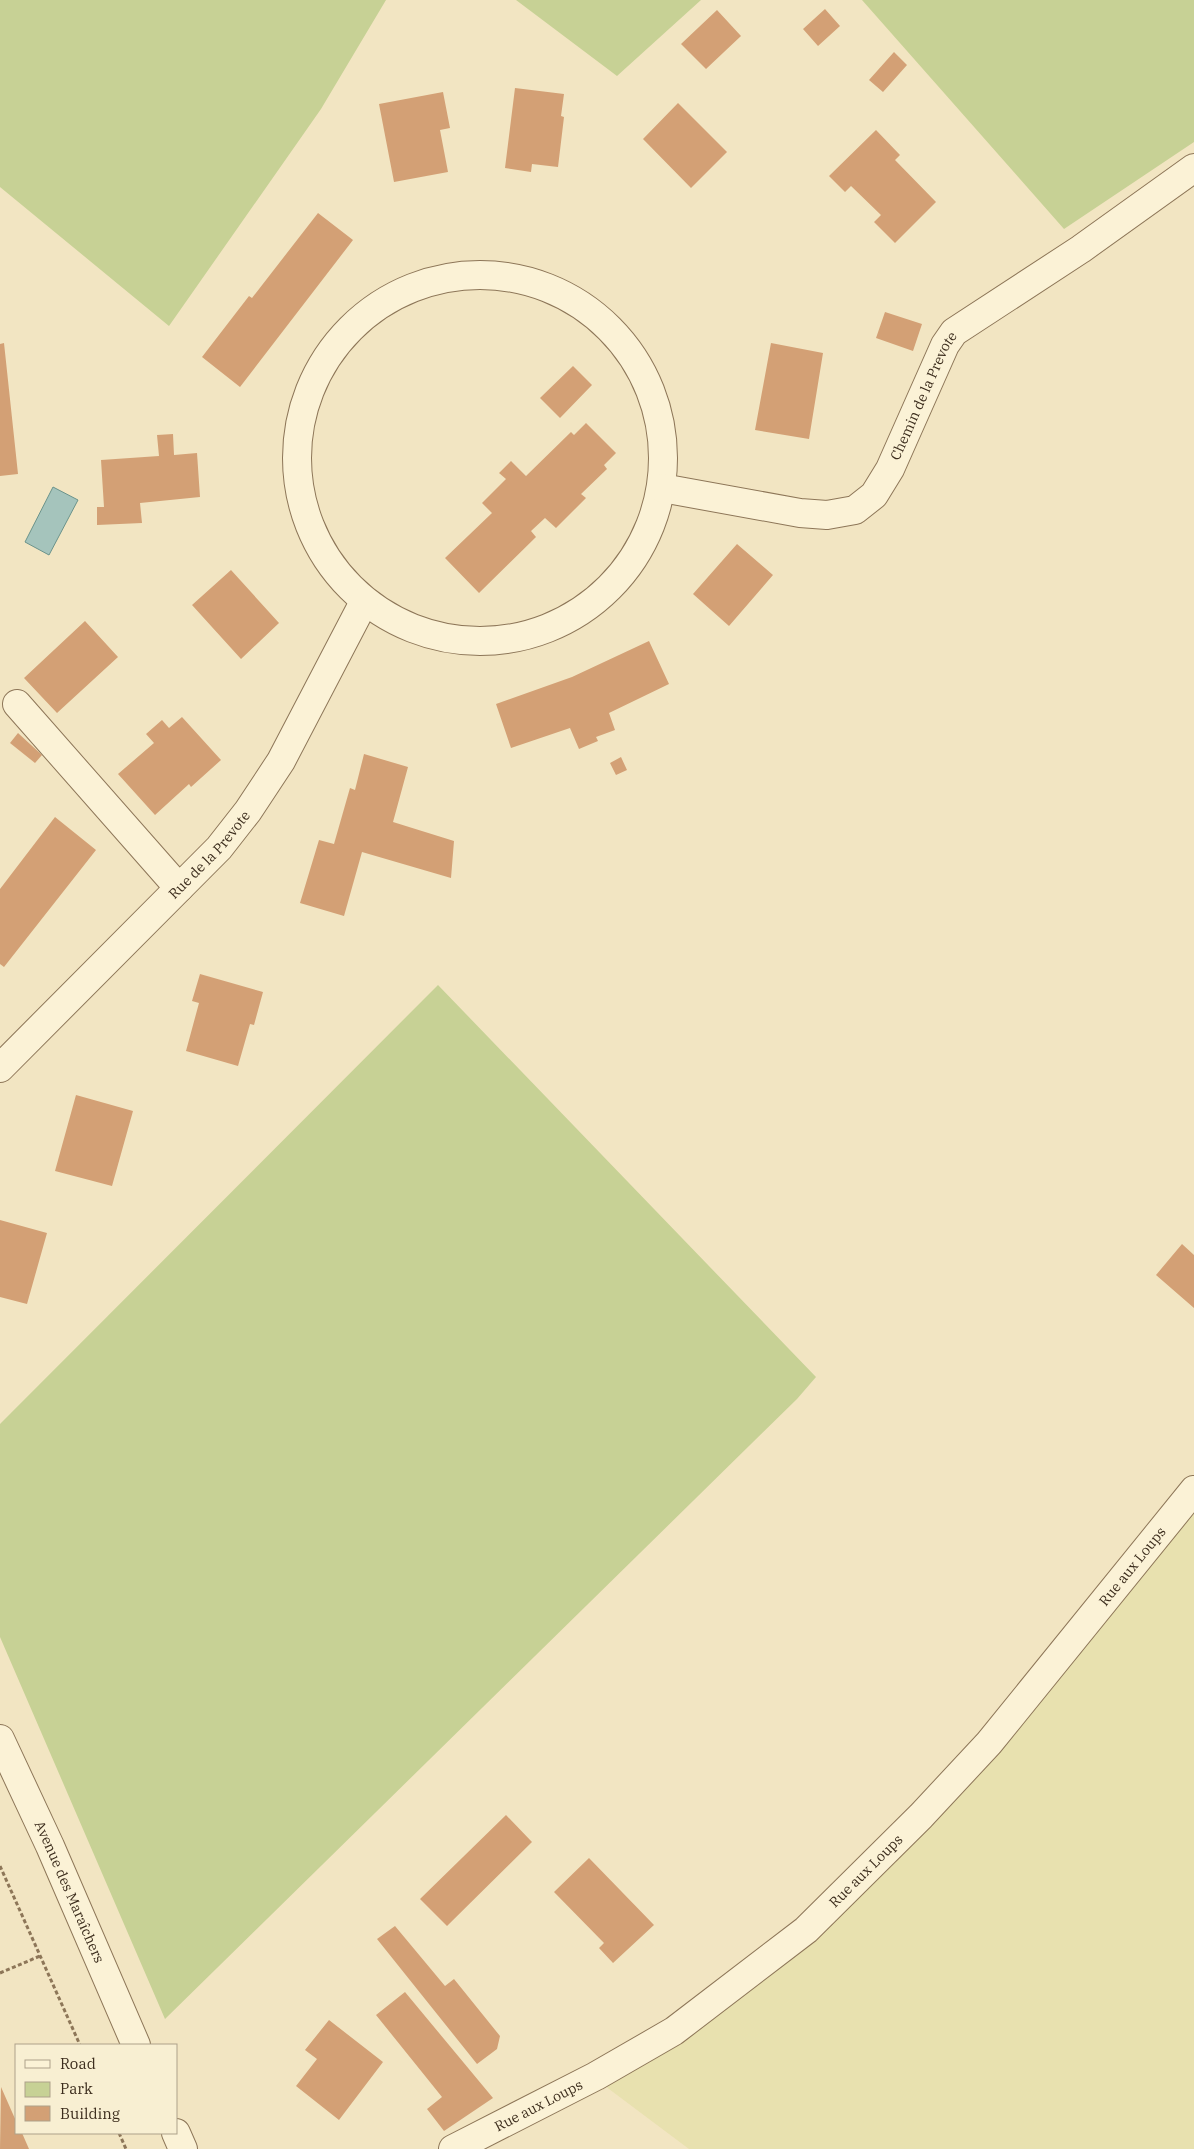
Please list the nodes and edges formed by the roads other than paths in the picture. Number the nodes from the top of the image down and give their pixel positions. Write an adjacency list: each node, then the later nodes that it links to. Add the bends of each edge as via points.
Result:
1 (1194, 168): 2 (street, Chemin de la Prevote, via 1081,249 954,332 945,345 890,469 874,495 855,510 800,513)
2 (662, 488): 3 (street, via 652,524 636,554 603,596 554,627 522,638 481,643 445,640 403,626); 3 (street, via 661,437 654,404 640,368 616,334 580,302 532,282 503,276 463,275 419,283 359,320 329,354 313,385 302,419 298,455 303,498 312,530 339,577)
3 (364, 602): 5 (street, Rue de la Prevote, via 281,761 219,848)
4 (16, 704): 5 (street)
5 (179, 888): 6 (street, Rue de la Prevote)
6 (0, 1068)
7 (1194, 1490): 12 (street, Rue aux Loups, via 989,1743 806,1930 674,2032)
8 (0, 1739): 9 (street, Avenue des Maraîchers)
9 (136, 2044)
10 (176, 2134): 11 (street)
11 (183, 2149)
12 (453, 2149)

